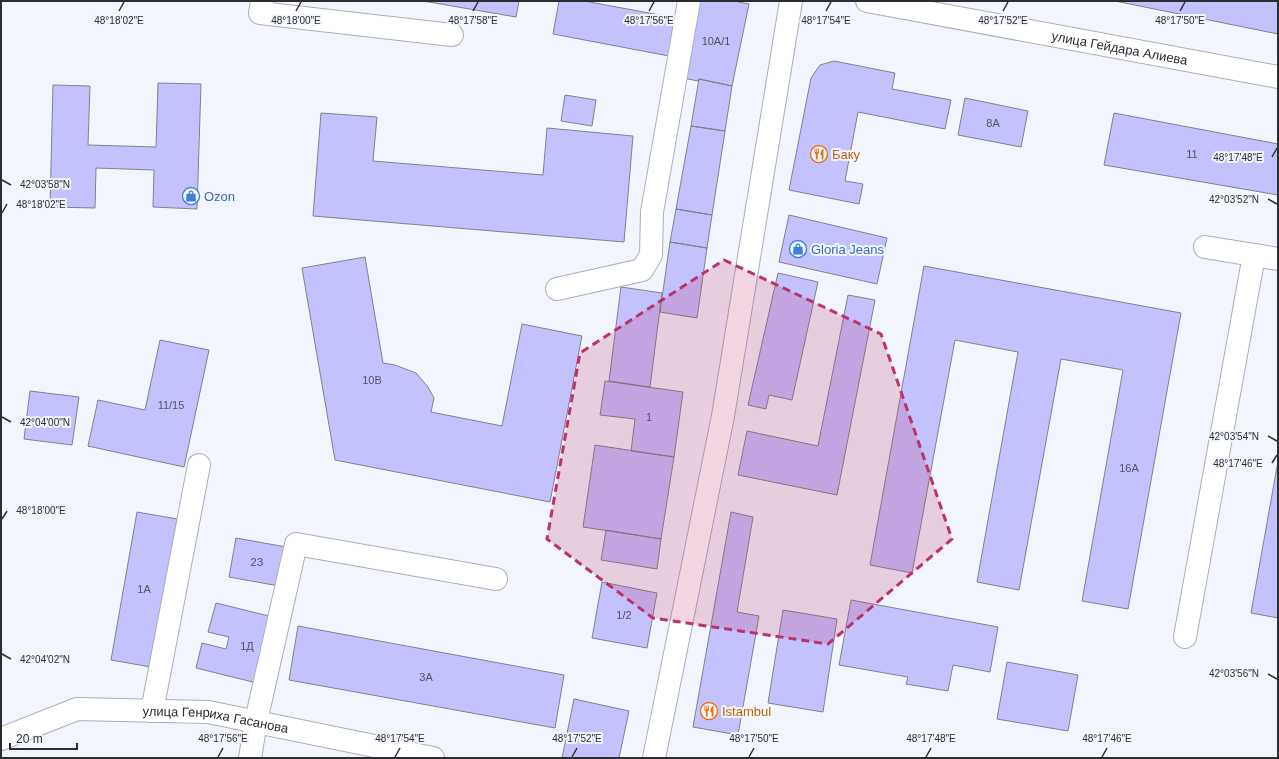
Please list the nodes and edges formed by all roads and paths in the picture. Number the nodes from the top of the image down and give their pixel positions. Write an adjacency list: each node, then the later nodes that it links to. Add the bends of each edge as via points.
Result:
1 (262, 1): 5 (street, via 260,13)
2 (689, 1): 10 (street, via 652,212 651,255 642,270)
3 (791, 1): 20 (street, via 723,416)
4 (867, 1): 6 (street, улица Гейдара Алиева)
5 (452, 35)
6 (1278, 77)
7 (1205, 247): 8 (street)
8 (1254, 255): 9 (street); 13 (street)
9 (1278, 259)
10 (557, 289)
11 (199, 465): 14 (street)
12 (496, 579): 15 (street, via 296,544)
13 (1185, 637)
14 (152, 711): 15 (street, улица Генриха Гасанова, via 208,712); 16 (street, улица Генриха Гасанова, via 77,709)
15 (256, 721): 17 (street, улица Генриха Гасанова); 18 (street)
16 (1, 739)
17 (347, 749): 19 (street, улица Генриха Гасанова)
18 (250, 758)
19 (433, 758)
20 (654, 758)

